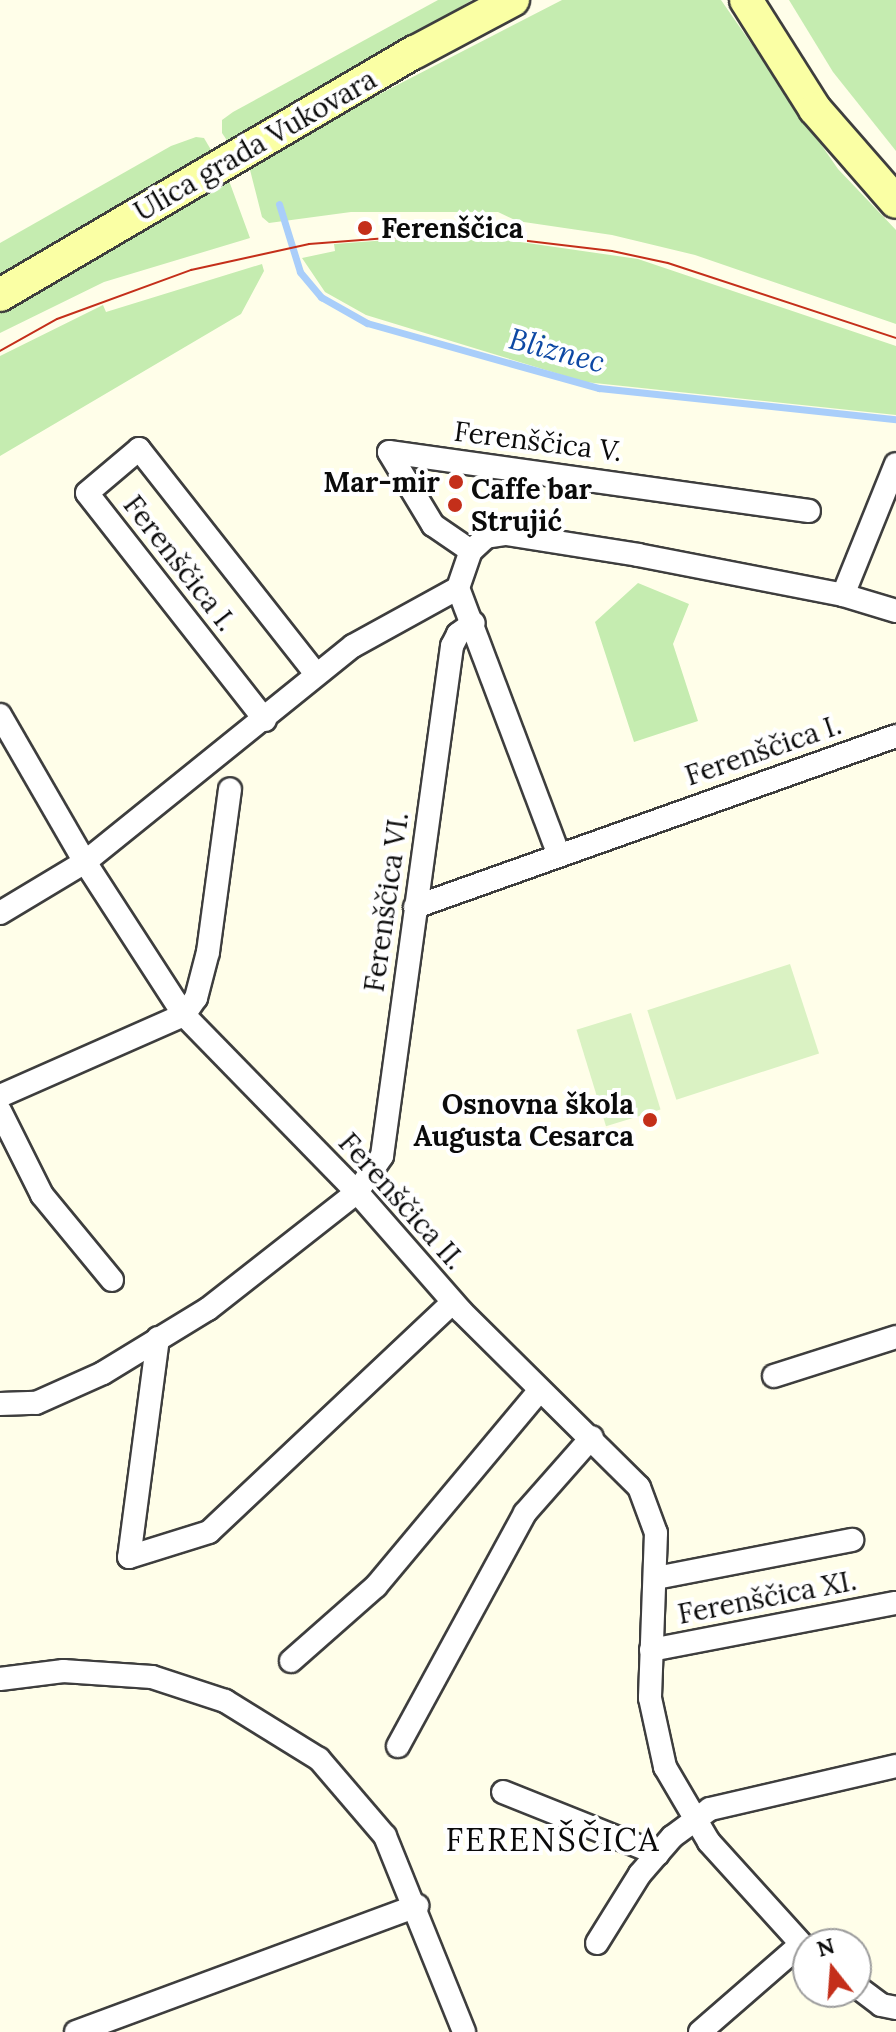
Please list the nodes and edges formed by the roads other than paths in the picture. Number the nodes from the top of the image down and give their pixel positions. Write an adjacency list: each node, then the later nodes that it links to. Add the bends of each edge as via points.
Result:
1 (513, 0): 4 (street, Ulica grada Vukovara)
2 (746, 0): 3 (street, via 815,109)
3 (896, 202)
4 (0, 295)
5 (896, 464): 9 (street)
6 (809, 511): 7 (street, Ferenščica V., via 389,452 433,525)
7 (471, 551): 8 (street); 9 (street, via 486,537 506,534)
8 (458, 588): 11 (street); 12 (street)
9 (843, 595): 10 (street)
10 (896, 611)
11 (474, 623): 17 (street); 19 (street, Ferenščica VI., via 452,646)
12 (315, 673): 14 (street); 14 (street, Ferenščica I., via 139,449 87,493)
13 (1, 720): 18 (street)
14 (265, 720): 18 (street)
15 (896, 736): 17 (street, Ferenščica I.)
16 (230, 789): 21 (street, via 208,952 196,998)
17 (558, 852): 19 (street, Ferenščica I.)
18 (85, 862): 20 (street); 21 (street, Ferenščica II.)
19 (415, 907): 24 (street, Ferenščica VI., via 382,1156)
20 (0, 913)
21 (184, 1015): 22 (street); 24 (street, Ferenščica II.)
22 (0, 1096)
23 (0, 1111): 25 (street, via 42,1195)
24 (357, 1192): 26 (street, Ferenščica II.); 28 (street, Ferenščica VI., via 208,1309)
25 (112, 1280)
26 (453, 1302): 28 (street, via 209,1532 129,1557); 30 (street, Ferenščica II.)
27 (896, 1337): 29 (street)
28 (158, 1338): 31 (street, Ferenščica VI., via 103,1373 36,1403)
29 (774, 1376)
30 (539, 1391): 32 (street, Ferenščica II.); 37 (street, via 376,1586)
31 (0, 1404)
32 (592, 1437): 34 (street, Ferenščica II., via 647,1499 656,1533); 39 (street, via 525,1513)
33 (852, 1540): 34 (street)
34 (656, 1578): 36 (street, Ferenščica II.)
35 (896, 1603): 36 (street, Ferenščica XI.)
36 (651, 1650): 42 (street, Ferenščica II., via 652,1721)
37 (291, 1661)
38 (0, 1679): 44 (street, via 101,1670 152,1677 225,1701 319,1759 385,1836)
39 (398, 1746)
40 (896, 1766): 42 (street, via 728,1802)
41 (503, 1792): 43 (street)
42 (693, 1820): 43 (street); 45 (street, Ferenščica II.)
43 (658, 1854): 46 (street)
44 (417, 1906): 50 (street); 51 (street)
45 (792, 1934)
46 (597, 1943)
47 (792, 1958): 52 (street)
48 (872, 1998): 49 (street)
49 (896, 2008)
50 (76, 2032)
51 (464, 2032)
52 (700, 2032)

